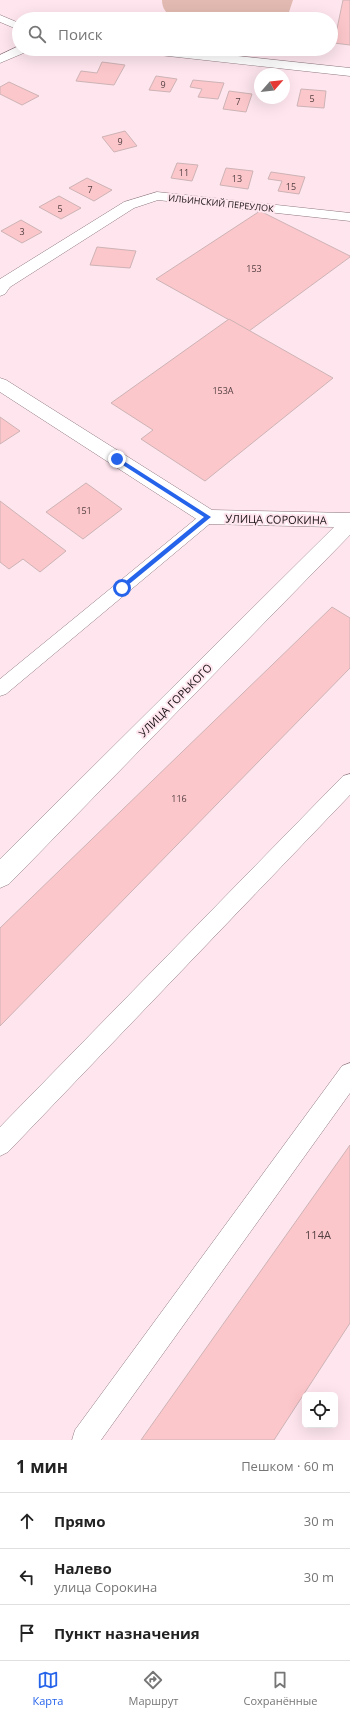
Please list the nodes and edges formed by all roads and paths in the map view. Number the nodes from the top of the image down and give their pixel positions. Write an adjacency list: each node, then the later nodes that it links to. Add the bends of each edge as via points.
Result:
1 (0, 18): 2 (street)
2 (12, 24)
3 (12, 54): 5 (street)
4 (205, 56): 6 (street)
5 (0, 59)
6 (350, 72)
7 (350, 217): 8 (street, ИЛЬИНСКИЙ ПЕРЕУЛОК, via 157,196 129,205 3,284)
8 (0, 291)
9 (0, 384): 10 (street)
10 (208, 517): 11 (street, УЛИЦА СОРОКИНА); 12 (lane)
11 (350, 522): 14 (street, УЛИЦА ГОРЬКОГО)
12 (0, 689)
13 (350, 782): 16 (lane)
14 (0, 876)
15 (350, 1074): 17 (lane)
16 (0, 1144)
17 (85, 1440)

